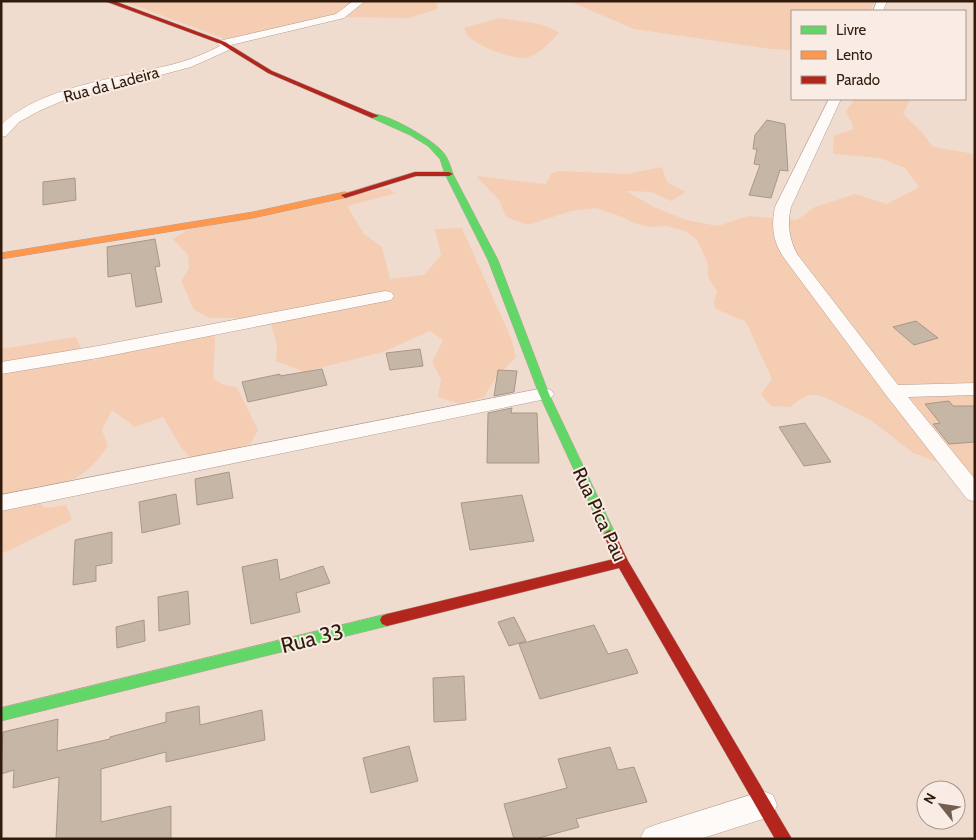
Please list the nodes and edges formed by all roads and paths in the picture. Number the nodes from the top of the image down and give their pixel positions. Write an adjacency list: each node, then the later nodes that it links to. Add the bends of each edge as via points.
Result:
1 (108, 1): 3 (street, Rua Pica Pau)
2 (360, 1): 3 (street, Rua da Ladeira, via 340,16)
3 (225, 45): 5 (street, Rua da Ladeira, via 183,66 51,100 24,113); 6 (street, Rua Pica Pau, via 270,72 406,129 444,158)
4 (835, 100): 11 (street, via 782,207 780,238)
5 (1, 133)
6 (449, 174): 7 (street, via 405,176 356,192 252,215); 12 (street, Rua Pica Pau, via 493,260)
7 (1, 256)
8 (385, 296): 9 (street)
9 (1, 368)
10 (975, 389): 11 (street)
11 (893, 391): 13 (street)
12 (544, 394): 14 (street); 15 (street, Rua Pica Pau)
13 (975, 494)
14 (1, 502)
15 (622, 562): 16 (street, Rua 33); 17 (street, Rua Pica Pau)
16 (1, 715)
17 (763, 805): 18 (street); 19 (street, Rua Pica Pau)
18 (655, 839)
19 (784, 839)

